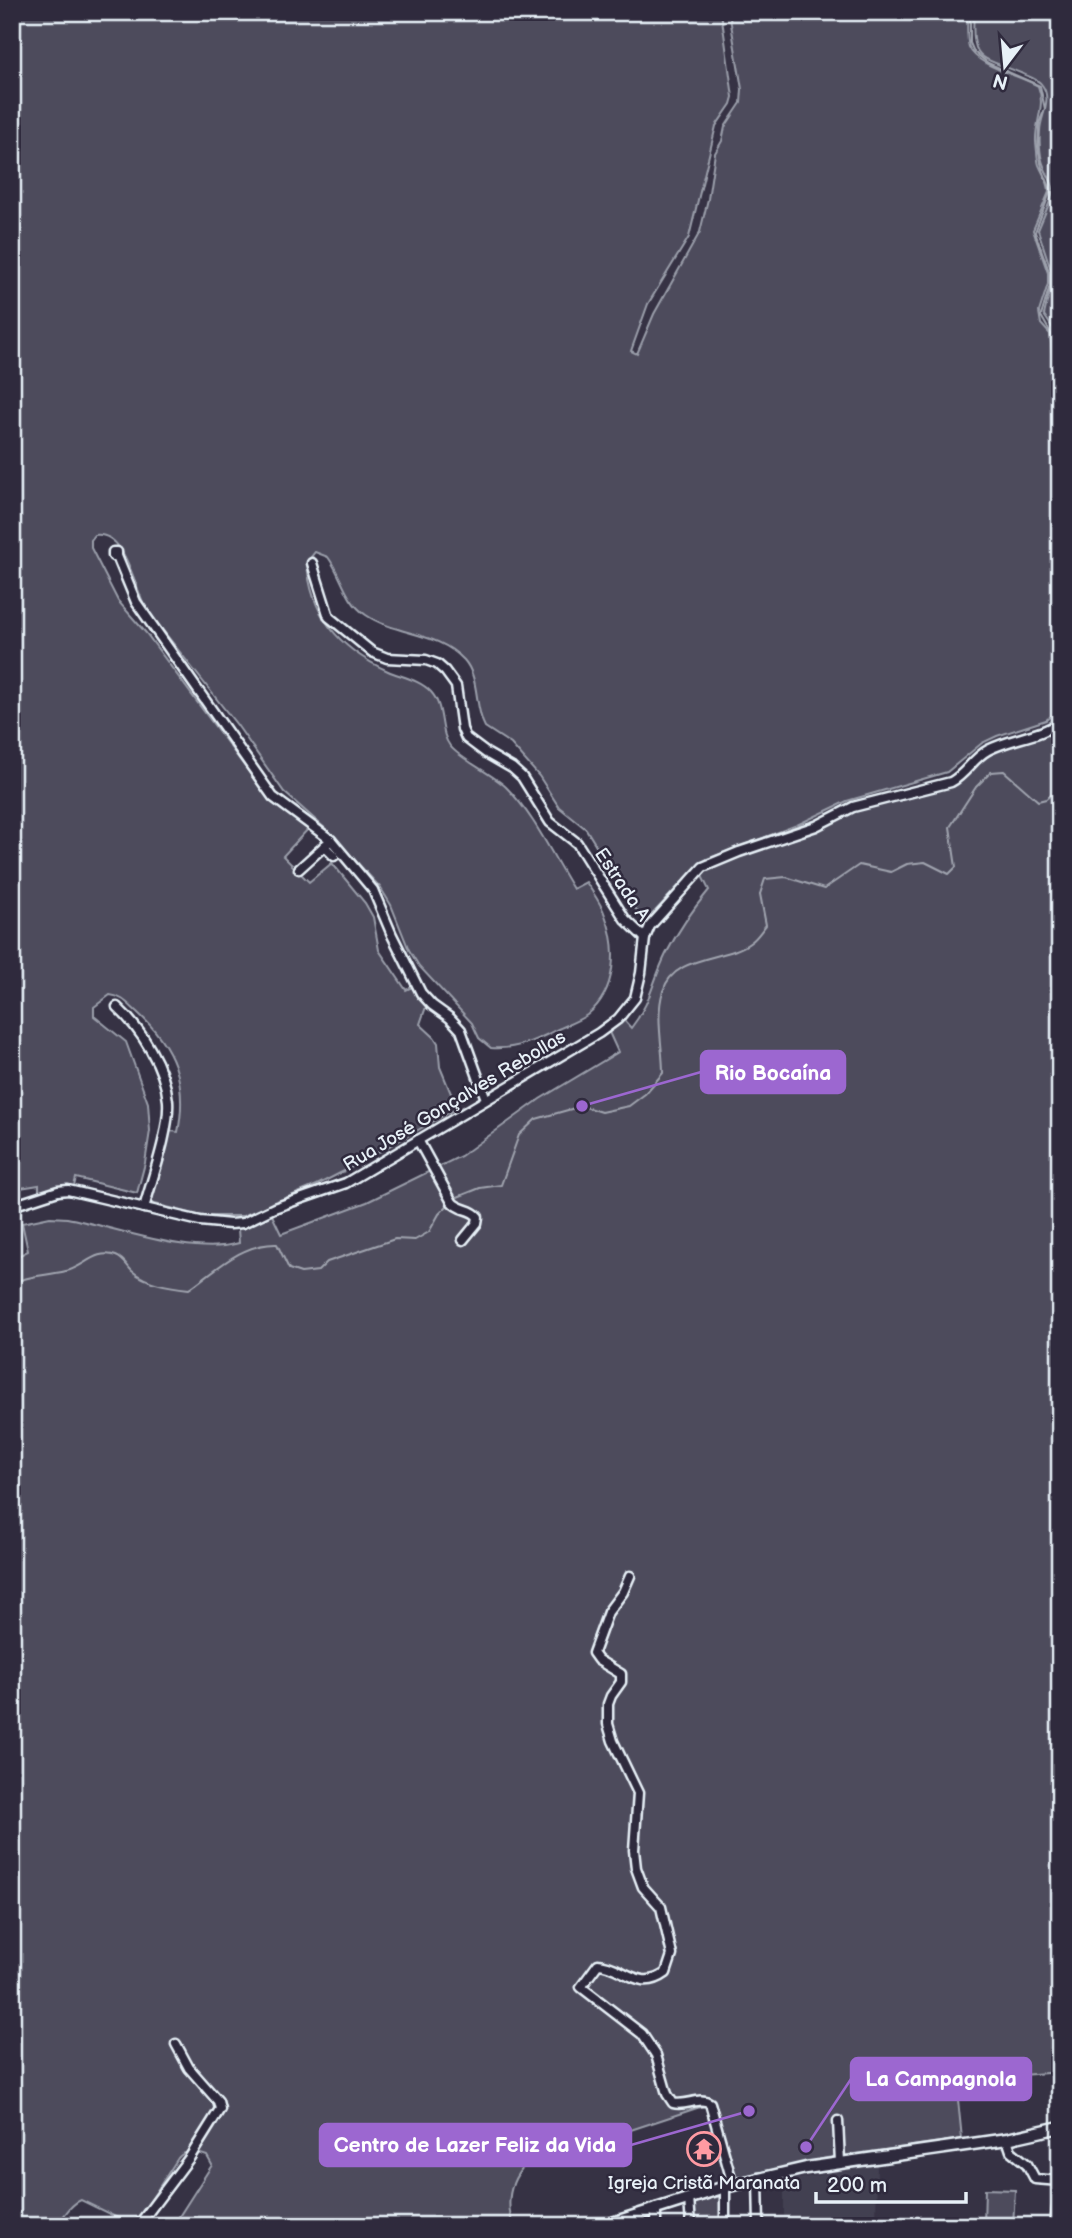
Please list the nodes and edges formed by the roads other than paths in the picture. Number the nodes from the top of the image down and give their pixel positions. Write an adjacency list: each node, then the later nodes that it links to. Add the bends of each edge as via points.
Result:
1 (117, 556): 4 (street, via 136,602 262,782 278,802)
2 (312, 563): 7 (street, Estrada A, via 326,611 334,622 377,655 426,660 445,671 456,686 465,737 518,773 550,822 577,843 625,919)
3 (1060, 722): 7 (street, Rua José Gonçalves Rebollas, via 992,748 951,782 862,804 816,827 703,867 650,926)
4 (328, 843): 5 (street); 6 (street); 9 (street, via 379,901 421,993 461,1030)
5 (334, 856)
6 (299, 869)
7 (645, 938): 9 (street, Rua José Gonçalves Rebollas, via 638,989 623,1013 599,1033)
8 (117, 1007): 12 (street, via 148,1047 168,1102)
9 (486, 1099): 10 (street, Rua José Gonçalves Rebollas)
10 (418, 1140): 12 (street, Rua José Gonçalves Rebollas, via 346,1183 238,1224); 13 (street, via 452,1202 478,1217)
11 (12, 1206): 12 (street, Rua José Gonçalves Rebollas, via 63,1190)
12 (144, 1208)
13 (463, 1240)
14 (630, 1576): 22 (street, via 608,1612 593,1653 621,1674 608,1704 608,1724 638,1793 636,1868 643,1888 661,1907 671,1962 666,1973 651,1979 634,1979 598,1964 581,1987 642,2034 656,2055 673,2103 710,2103)
15 (176, 2044): 26 (street, via 220,2106 219,2113)
16 (838, 2121): 19 (street)
17 (1060, 2127): 18 (main road)
18 (1007, 2140): 19 (main road); 21 (street, via 1035,2179)
19 (841, 2161): 20 (main road)
20 (758, 2178): 22 (main road); 31 (street)
21 (1060, 2182): 32 (street)
22 (729, 2186): 23 (main road); 30 (street)
23 (689, 2198): 24 (main road); 29 (street)
24 (656, 2208): 25 (main road); 28 (street)
25 (618, 2223): 27 (main road)
26 (138, 2226)
27 (603, 2226)
28 (656, 2226)
29 (691, 2226)
30 (725, 2226)
31 (759, 2226)
32 (1055, 2226)

